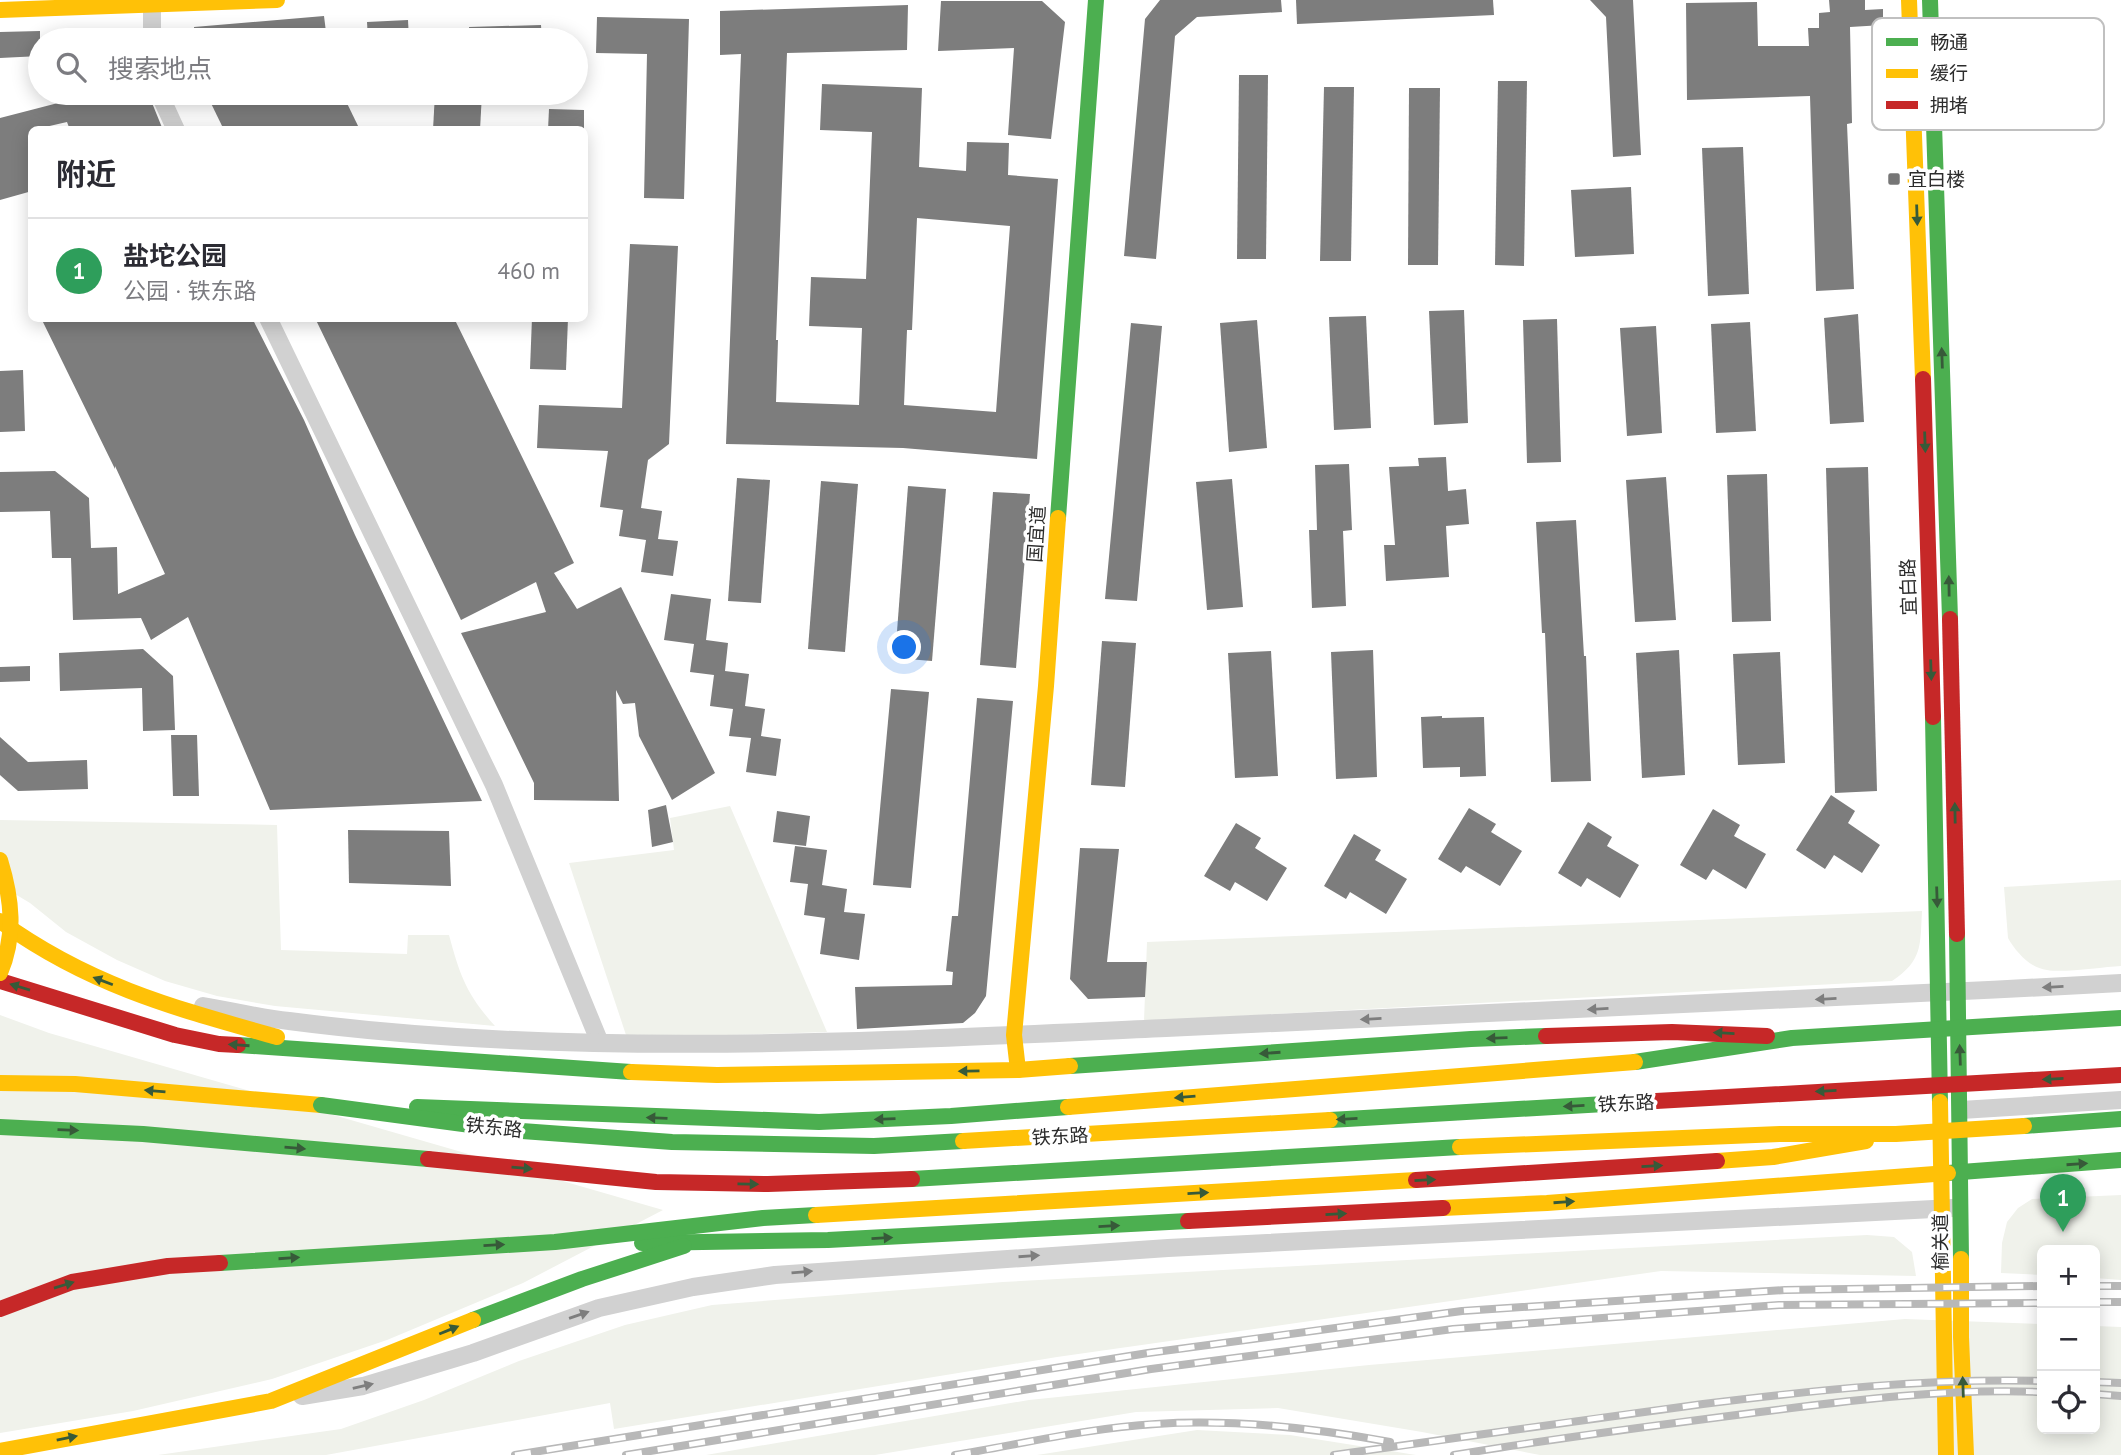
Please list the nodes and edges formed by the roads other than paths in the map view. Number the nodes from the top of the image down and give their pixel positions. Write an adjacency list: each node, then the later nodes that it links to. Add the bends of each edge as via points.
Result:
1 (277, 0): 5 (main road)
2 (1096, 0): 26 (main road, 国宜道, via 1046,687)
3 (1909, 0): 7 (main road, 宜白路, one-way to 7)
4 (1930, 0): 8 (main road, one-way to 4)
5 (152, 4): 6 (main road); 9 (street)
6 (0, 10)
7 (1910, 18)
8 (1931, 18)
9 (152, 28)
10 (165, 105): 11 (street)
11 (174, 126)
12 (1914, 130): 21 (main road, 宜白路, one-way to 21)
13 (1934, 130): 20 (main road, one-way to 13)
14 (270, 322): 28 (street, via 494,785)
15 (0, 860): 17 (main road, bridge, via 10,888 12,923)
16 (0, 921): 22 (main road, one-way to 16, via 48,956)
17 (0, 973)
18 (0, 981): 29 (main road, one-way to 18, via 219,1044 175,1035)
19 (2121, 983): 20 (street, one-way to 20)
20 (1958, 993): 21 (street); 24 (main road)
21 (1939, 994): 25 (main road, 宜白路); 26 (street, one-way to 26)
22 (138, 995): 28 (street, via 348,1028); 29 (main road)
23 (2121, 1018): 24 (main road)
24 (1959, 1028): 25 (main road); 37 (main road, 榆关道, one-way to 24)
25 (1940, 1029): 27 (main road); 43 (main road, 宜白路)
26 (1014, 1035): 28 (street, via 864,1042); 30 (main road, 国宜道)
27 (1792, 1038): 30 (main road, one-way to 30, via 1672,1032 1471,1039); 36 (main road, one-way to 36, bridge, via 1595,1066 951,1116 819,1122)
28 (600, 1043)
29 (332, 1052): 30 (main road, one-way to 29, via 717,1075)
30 (1018, 1070)
31 (0, 1071): 34 (main road)
32 (2121, 1075): 36 (main road, 铁东路, one-way to 36, bridge, via 874,1146 672,1142 522,1131)
33 (0, 1083): 34 (main road, 铁东路)
34 (75, 1084): 36 (main road, 铁东路, one-way to 34)
35 (2121, 1100): 37 (street)
36 (321, 1105)
37 (1961, 1110): 42 (main road, 榆关道)
38 (2121, 1119): 40 (main road, 铁东路, bridge)
39 (0, 1128): 40 (main road, 铁东路, one-way to 40, bridge, via 73,1129 656,1182 768,1185 980,1177 1499,1145)
40 (1896, 1134): 46 (main road, one-way to 40, bridge, via 1670,1165 1773,1157)
41 (2121, 1160): 42 (main road, one-way to 41)
42 (1960, 1172): 43 (main road); 44 (main road, 榆关道)
43 (1941, 1174): 45 (main road, 榆关道); 48 (main road, one-way to 43, via 1547,1203)
44 (1960, 1208): 45 (street); 53 (main road, 榆关道, one-way to 44)
45 (1941, 1209): 50 (street, one-way to 45, via 363,1386 599,1308 775,1275 1168,1248); 52 (main road, 榆关道)
46 (763, 1218): 47 (main road); 48 (main road)
47 (555, 1242): 48 (main road); 49 (main road, one-way to 47, via 72,1282 141,1270)
48 (691, 1243): 50 (main road, one-way to 48, via 532,1298)
49 (0, 1309)
50 (271, 1401): 51 (main road, one-way to 50)
51 (0, 1451)
52 (1946, 1455)
53 (1966, 1455)

